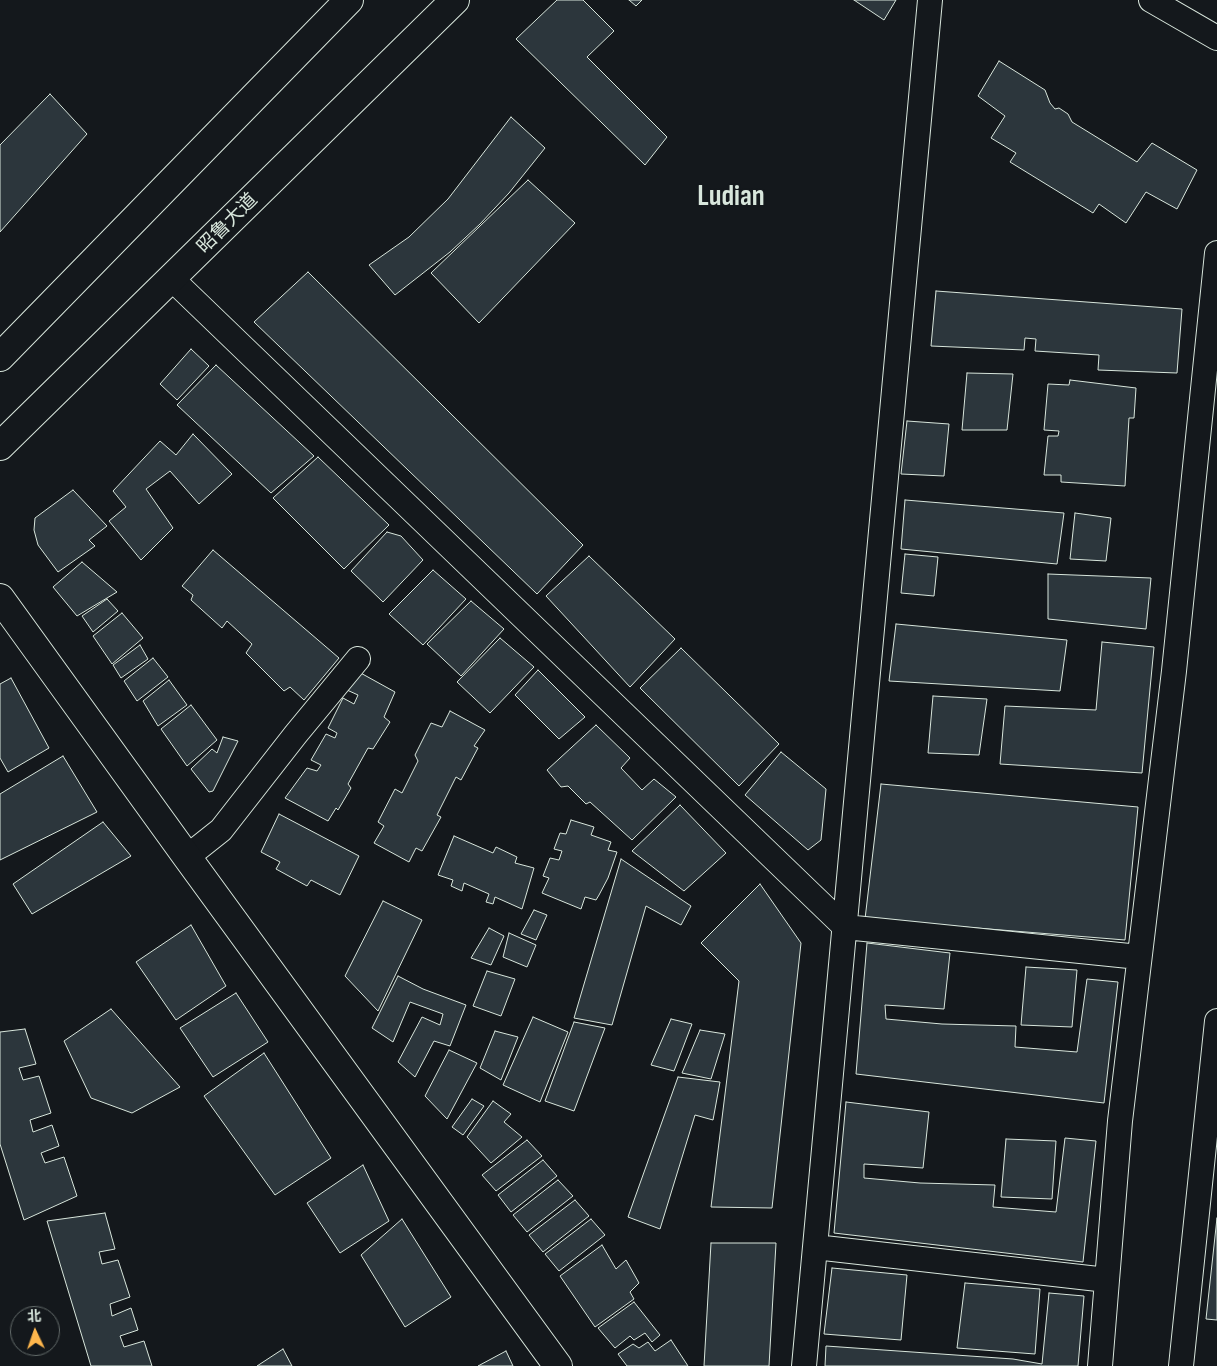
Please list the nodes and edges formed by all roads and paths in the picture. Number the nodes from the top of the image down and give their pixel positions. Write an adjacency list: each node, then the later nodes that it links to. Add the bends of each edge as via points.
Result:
1 (349, 0): 8 (main road)
2 (455, 0): 7 (main road, 昭鲁大道)
3 (930, 0): 13 (street)
4 (1151, 0): 5 (street)
5 (1217, 38)
6 (1217, 254): 14 (street, via 1174,671)
7 (172, 278): 9 (main road, 昭鲁大道); 13 (street)
8 (0, 356)
9 (0, 446)
10 (0, 598): 12 (main road)
11 (358, 659): 12 (street, via 220,830)
12 (187, 857): 18 (main road)
13 (845, 928): 14 (street); 16 (street)
14 (1139, 957): 17 (street, via 1120,1121)
15 (1217, 1021): 21 (street)
16 (815, 1247): 17 (street); 19 (street)
17 (1107, 1280): 20 (street)
18 (558, 1366)
19 (804, 1366)
20 (1100, 1366)
21 (1181, 1366)

